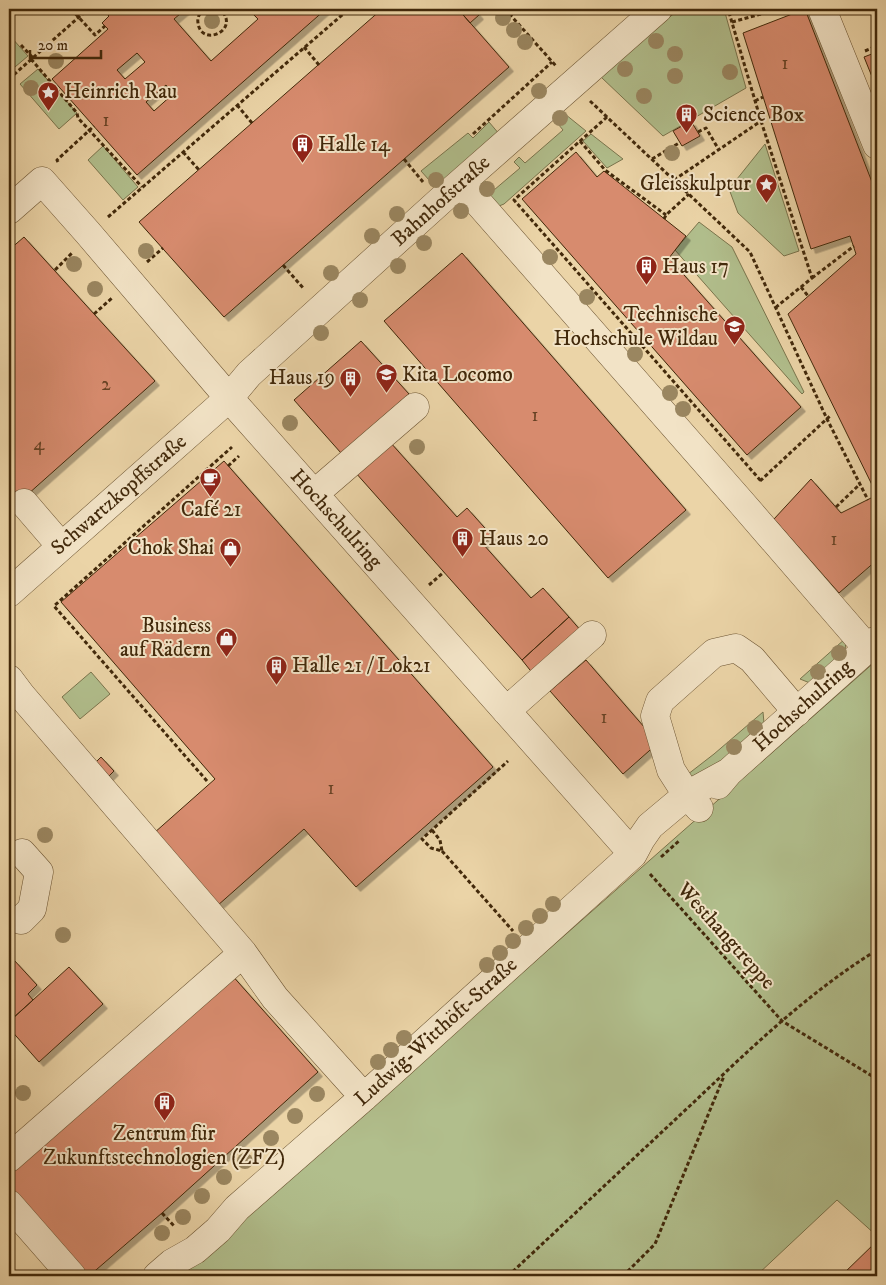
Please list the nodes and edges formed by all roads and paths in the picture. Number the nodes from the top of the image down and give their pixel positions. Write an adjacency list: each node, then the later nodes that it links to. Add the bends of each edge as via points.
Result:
1 (71, 9): 13 (path)
2 (88, 9): 13 (path)
3 (202, 9): 12 (path, via 198,24 203,32 212,35 220,33 226,26)
4 (220, 9): 12 (path)
5 (228, 9): 12 (path)
6 (349, 9): 17 (path)
7 (505, 9): 19 (path)
8 (658, 9): 22 (street, Bahnhofstraße)
9 (728, 9): 14 (path)
10 (779, 9): 14 (path)
11 (822, 9): 35 (street)
12 (224, 12)
13 (79, 17): 15 (path, via 95,35); 18 (path)
14 (732, 22): 24 (path)
15 (105, 26)
16 (21, 45): 18 (path)
17 (304, 48): 20 (path); 25 (path)
18 (32, 59): 21 (path); 30 (path)
19 (552, 62): 22 (path); 32 (path)
20 (318, 65)
21 (9, 79)
22 (573, 84): 26 (path); 42 (street, Bahnhofstraße)
23 (763, 97): 24 (path)
24 (755, 101): 27 (path)
25 (237, 106): 28 (path); 37 (path)
26 (607, 117): 33 (path); 38 (path)
27 (761, 121): 36 (path); 52 (path)
28 (252, 123)
29 (94, 126): 30 (path)
30 (89, 130): 41 (path, via 57,160 60,164); 43 (path)
31 (698, 132): 36 (path, via 706,128)
32 (473, 134)
33 (580, 141): 44 (path, via 605,170 665,217); 60 (path, via 514,200)
34 (679, 143): 38 (path)
35 (877, 145)
36 (719, 150): 40 (path)
37 (183, 152): 39 (path); 43 (path)
38 (652, 159): 40 (path)
39 (199, 170)
40 (674, 180): 44 (path)
41 (42, 181): 45 (street); 46 (street, Hochschulring)
42 (460, 183): 56 (street, Bahnhofstraße); 74 (street)
43 (142, 188): 46 (path)
44 (689, 194): 57 (path, via 750,252)
45 (9, 210)
46 (83, 241): 51 (path); 63 (street, Hochschulring)
47 (854, 246): 52 (path)
48 (162, 248): 49 (path)
49 (145, 264)
50 (284, 265): 56 (path)
51 (55, 270)
52 (812, 278): 53 (path)
53 (801, 287): 55 (path); 57 (path)
54 (118, 292): 58 (path)
55 (808, 296)
56 (325, 306): 63 (street, Bahnhofstraße, via 249,374)
57 (775, 308): 66 (path)
58 (94, 314)
59 (623, 314): 60 (path)
60 (618, 318): 62 (path)
61 (689, 389): 62 (path)
62 (684, 393): 70 (path)
63 (229, 398): 72 (street, Hochschulring); 77 (street, Schwartzkopffstraße)
64 (415, 407): 72 (street)
65 (831, 415): 66 (path)
66 (827, 419): 70 (path); 71 (path)
67 (232, 447): 87 (path, via 54,606)
68 (240, 456): 69 (path)
69 (228, 466)
70 (761, 481): 74 (path)
71 (860, 484): 73 (path); 76 (path)
72 (314, 494): 84 (street, Hochschulring)
73 (868, 500)
74 (740, 501): 82 (street)
75 (24, 503): 77 (street)
76 (836, 507)
77 (61, 546): 80 (street, Schwartzkopffstraße)
78 (444, 572): 79 (path)
79 (429, 585)
80 (9, 593)
81 (592, 635): 84 (street)
82 (873, 645): 85 (street, Hochschulring)
83 (9, 679): 96 (street)
84 (506, 711): 92 (street, Hochschulring)
85 (797, 712): 88 (street, Hochschulring); 88 (street, via 752,659 736,648 714,652 660,701 654,716 671,770)
86 (508, 760): 89 (path)
87 (207, 781)
88 (693, 802): 92 (street, Hochschulring, via 650,826)
89 (432, 830): 90 (path, via 440,840); 90 (path, via 422,838 431,848)
90 (442, 851): 94 (path)
91 (13, 852): 93 (street, via 39,872 32,909)
92 (640, 862): 97 (path, Westhangtreppe); 100 (street, Ludwig-Witthöft-Straße)
93 (22, 920)
94 (513, 931)
95 (877, 950): 97 (path, via 850,967)
96 (243, 953): 100 (street, via 275,998); 101 (street)
97 (782, 1021): 98 (path); 99 (path, Westhangtreppe)
98 (725, 1073): 107 (path); 108 (path, via 654,1244)
99 (877, 1078)
100 (364, 1097): 105 (street, Ludwig-Witthöft-Straße, via 237,1208 195,1250)
101 (9, 1158)
102 (9, 1204): 106 (street)
103 (162, 1213): 104 (path)
104 (175, 1227)
105 (165, 1269)
106 (72, 1276)
107 (508, 1276)
108 (623, 1276)

